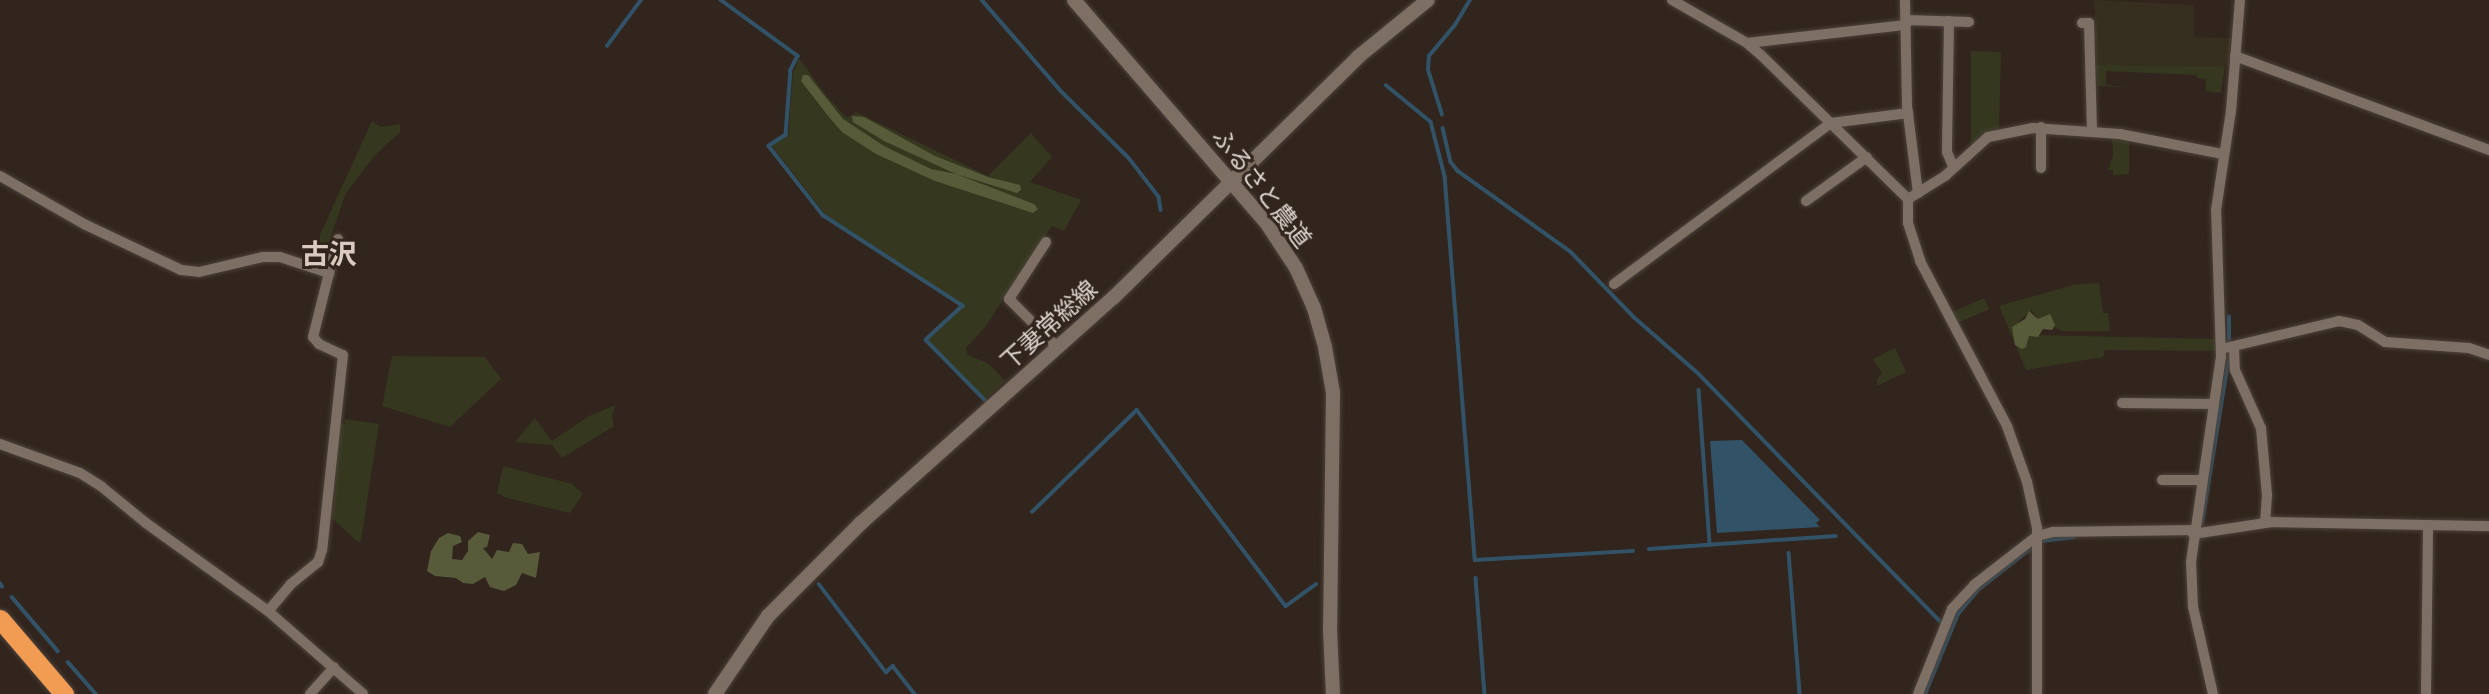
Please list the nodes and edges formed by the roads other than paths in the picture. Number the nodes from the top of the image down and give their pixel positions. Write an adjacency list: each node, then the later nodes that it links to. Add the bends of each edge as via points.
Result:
1 (1074, 0): 22 (main road, ふるさと農道)
2 (1428, 0): 22 (main road, 下妻常総線, via 1358,57)
3 (1672, 0): 10 (street)
4 (1905, 0): 7 (street)
5 (2240, 0): 11 (street)
6 (1949, 21): 7 (street); 8 (street); 19 (street, via 1947,152)
7 (1906, 22): 10 (street); 12 (street)
8 (1969, 22)
9 (2082, 23): 15 (street, via 2089,23)
10 (1747, 43): 13 (street)
11 (2235, 56): 16 (street); 17 (street)
12 (1908, 113): 13 (street); 23 (street)
13 (1831, 122): 18 (street); 28 (street)
14 (2040, 127): 15 (street); 19 (street, via 1988,137); 20 (street)
15 (2092, 131): 17 (street)
16 (2489, 150)
17 (2224, 154): 30 (street, via 2215,226)
18 (1867, 157): 23 (street); 24 (street)
19 (1953, 166): 23 (street)
20 (2041, 168)
21 (0, 176): 27 (street, via 86,225 181,270 199,272 279,257)
22 (1231, 181): 29 (main road, 下妻常総線); 49 (main road, ふるさと農道, via 1296,268 1314,308 1329,365)
23 (1913, 196): 41 (street, via 1908,223 1920,261 2007,426 2021,460)
24 (1806, 201)
25 (338, 239): 27 (street)
26 (1046, 242): 29 (street, via 1009,299)
27 (328, 273): 42 (street, via 313,337 343,355 322,550 318,562)
28 (1614, 284)
29 (1058, 348): 48 (main road, 下妻常総線, via 861,523 776,608)
30 (2228, 348): 31 (street, via 2339,321 2358,325 2385,342 2469,348); 33 (street); 37 (street, via 2261,428)
31 (2489, 355)
32 (2122, 403): 33 (street)
33 (2214, 404): 36 (street)
34 (0, 444): 42 (street, via 80,473)
35 (2162, 480): 36 (street)
36 (2202, 480): 40 (street)
37 (2265, 523): 39 (street); 40 (street)
38 (2489, 526): 39 (street)
39 (2428, 527): 53 (street)
40 (2193, 532): 41 (street, via 2053,532); 52 (street, via 2192,599)
41 (2037, 536): 50 (street, via 1974,584 1952,609); 51 (street)
42 (268, 611): 44 (street)
43 (0, 619): 45 (highway)
44 (334, 667): 46 (street); 47 (street)
45 (64, 694)
46 (310, 694)
47 (363, 694)
48 (715, 694)
49 (1333, 694)
50 (1918, 694)
51 (2037, 694)
52 (2213, 694)
53 (2426, 694)

